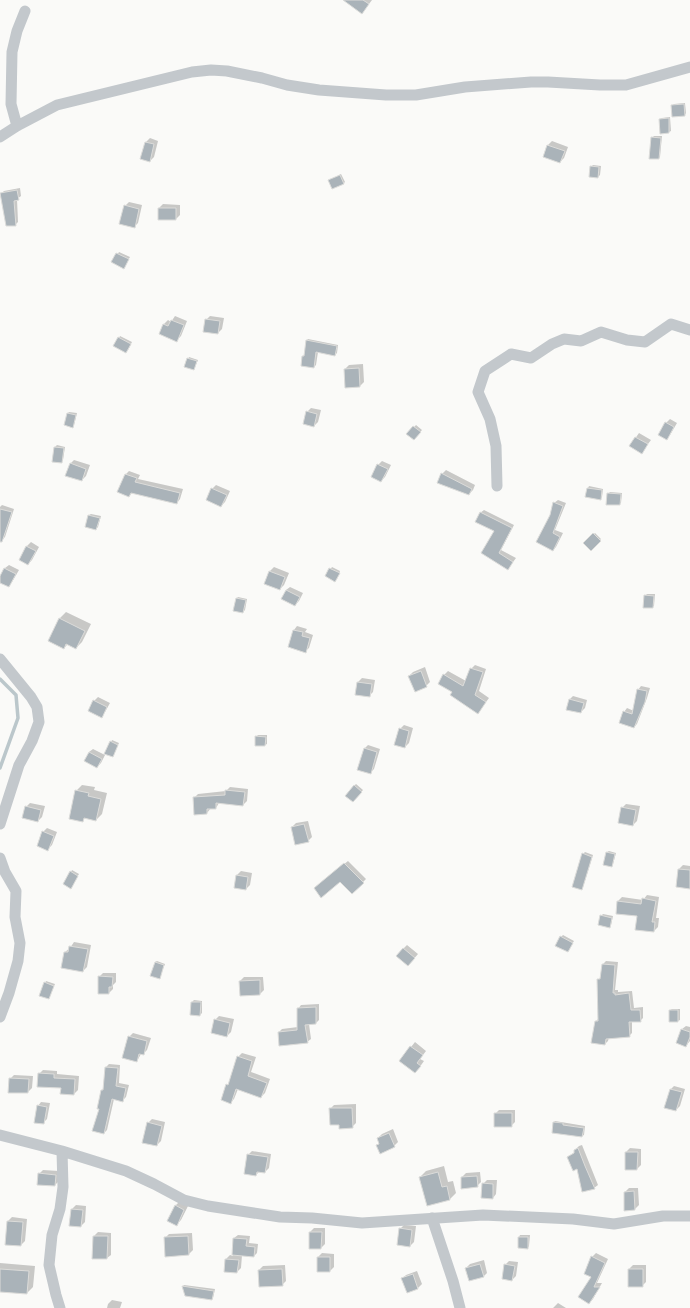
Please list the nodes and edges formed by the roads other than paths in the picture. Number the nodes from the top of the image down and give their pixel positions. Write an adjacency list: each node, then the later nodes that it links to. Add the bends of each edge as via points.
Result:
1 (25, 11): 3 (street, via 16,31 12,52 11,104)
2 (690, 67): 3 (street, via 626,85 531,82 416,95 319,90 211,70 192,72 57,105)
3 (16, 126): 4 (street)
4 (0, 137)
5 (690, 330): 6 (street, via 671,324 645,342 626,340 601,332 581,341 564,338 531,358 510,354 485,370 478,392 490,418 496,446)
6 (497, 486)
7 (0, 659): 8 (street, via 34,702 40,722 19,765)
8 (0, 824)
9 (0, 858): 10 (street, via 16,891 14,917 20,943 9,993)
10 (0, 1017)
11 (0, 1135): 12 (street)
12 (62, 1151): 14 (street, via 126,1171 184,1200 208,1206 280,1217 362,1223); 15 (street, via 63,1187 52,1235 49,1265)
13 (690, 1216): 14 (street, via 663,1216 614,1224 573,1219 483,1215)
14 (432, 1218): 16 (street)
15 (60, 1308)
16 (460, 1308)

